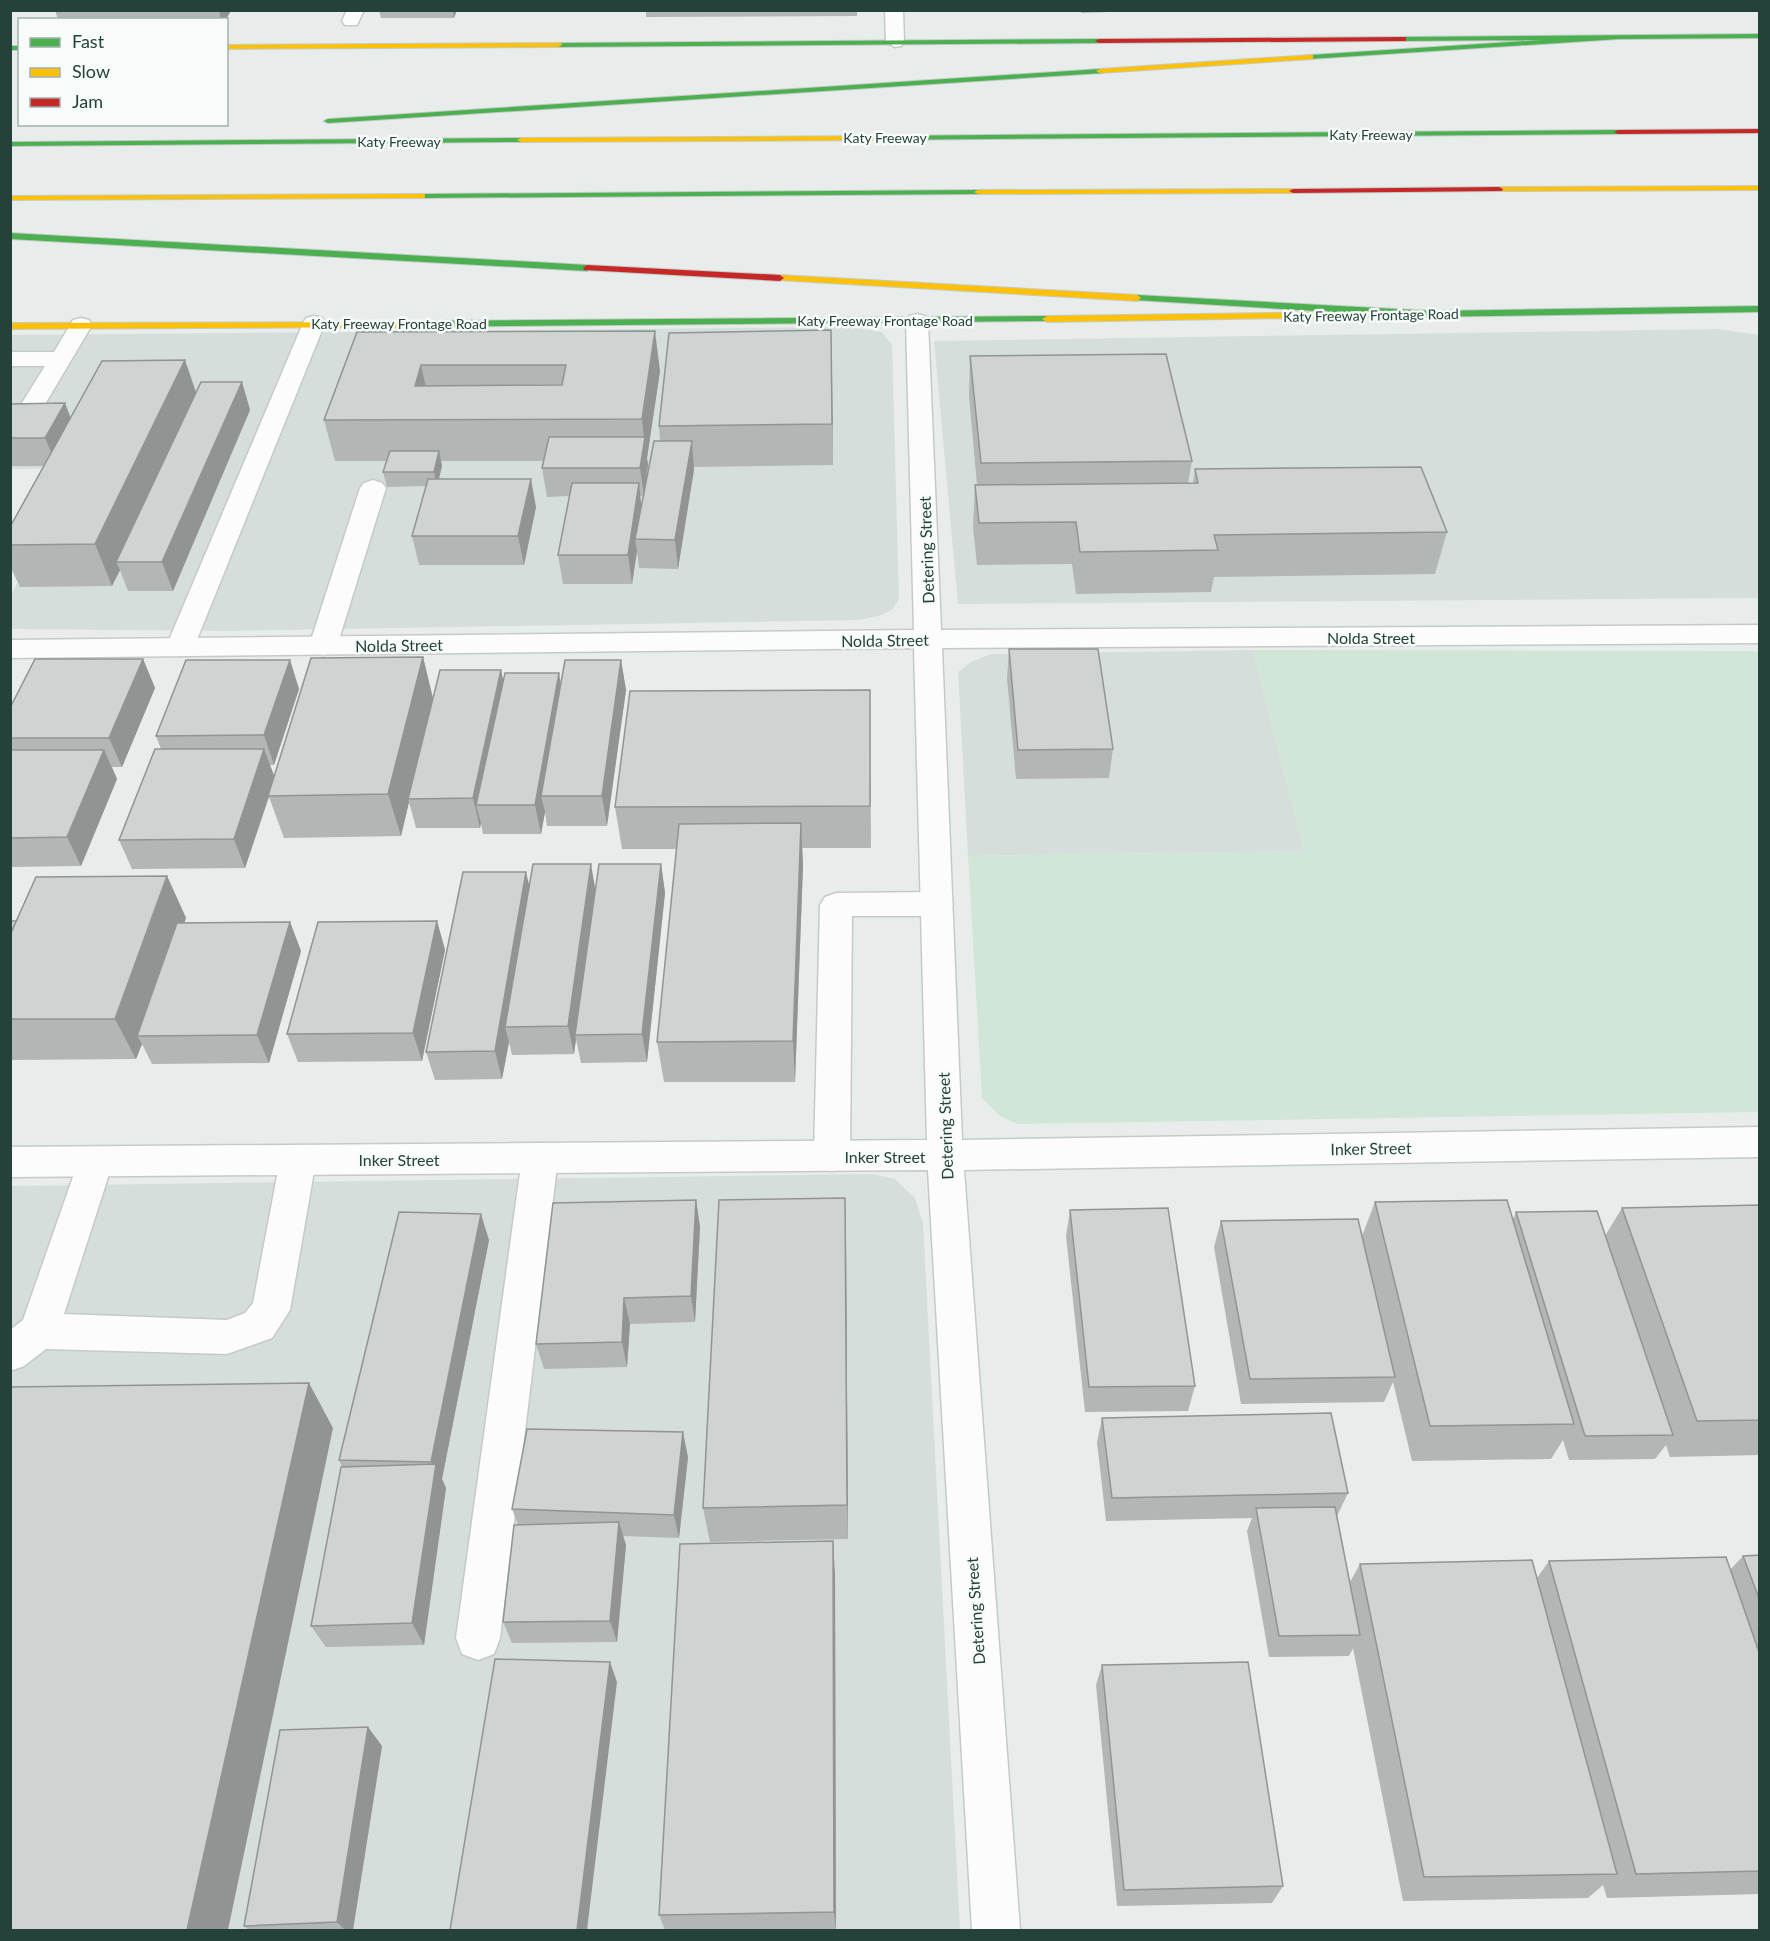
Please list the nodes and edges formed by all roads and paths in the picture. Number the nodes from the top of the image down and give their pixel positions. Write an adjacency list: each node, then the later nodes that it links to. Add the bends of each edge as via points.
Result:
1 (894, 10): 4 (street)
2 (1760, 36): 3 (main road)
3 (1622, 37): 4 (main road); 6 (main road)
4 (895, 42): 5 (main road)
5 (228, 47)
6 (309, 122)
7 (225, 128): 9 (main road)
8 (1760, 130): 9 (main road, Katy Freeway)
9 (10, 143)
10 (1760, 188): 11 (main road)
11 (10, 198)
12 (10, 236): 14 (main road)
13 (1760, 309): 14 (main road, Katy Freeway Frontage Road)
14 (1437, 314): 15 (main road, Katy Freeway Frontage Road)
15 (917, 321): 16 (main road, Katy Freeway Frontage Road); 24 (street, Detering Street)
16 (314, 323): 17 (main road, Katy Freeway Frontage Road); 26 (street)
17 (81, 325): 18 (main road, Katy Freeway Frontage Road); 20 (street)
18 (10, 326)
19 (10, 359): 20 (street)
20 (61, 359): 21 (street, via 31,389 23,421)
21 (10, 421)
22 (373, 488): 25 (street)
23 (1760, 634): 24 (street, Nolda Street)
24 (929, 639): 25 (street, Nolda Street); 28 (street, Detering Street)
25 (323, 646): 26 (street, Nolda Street)
26 (180, 647): 27 (street, Nolda Street)
27 (10, 649)
28 (937, 904): 30 (street, Detering Street); 31 (street, via 836,905)
29 (1760, 1142): 30 (street, Inker Street)
30 (945, 1155): 31 (street, Inker Street); 39 (street, Detering Street)
31 (832, 1156): 32 (street, Inker Street)
32 (540, 1158): 33 (street, Inker Street); 38 (street)
33 (298, 1160): 35 (street, Inker Street); 36 (street, via 271,1310 258,1326 227,1336)
34 (10, 1162): 35 (street, Inker Street)
35 (95, 1162): 36 (street)
36 (39, 1331): 37 (street)
37 (10, 1354)
38 (478, 1638)
39 (996, 1930)

